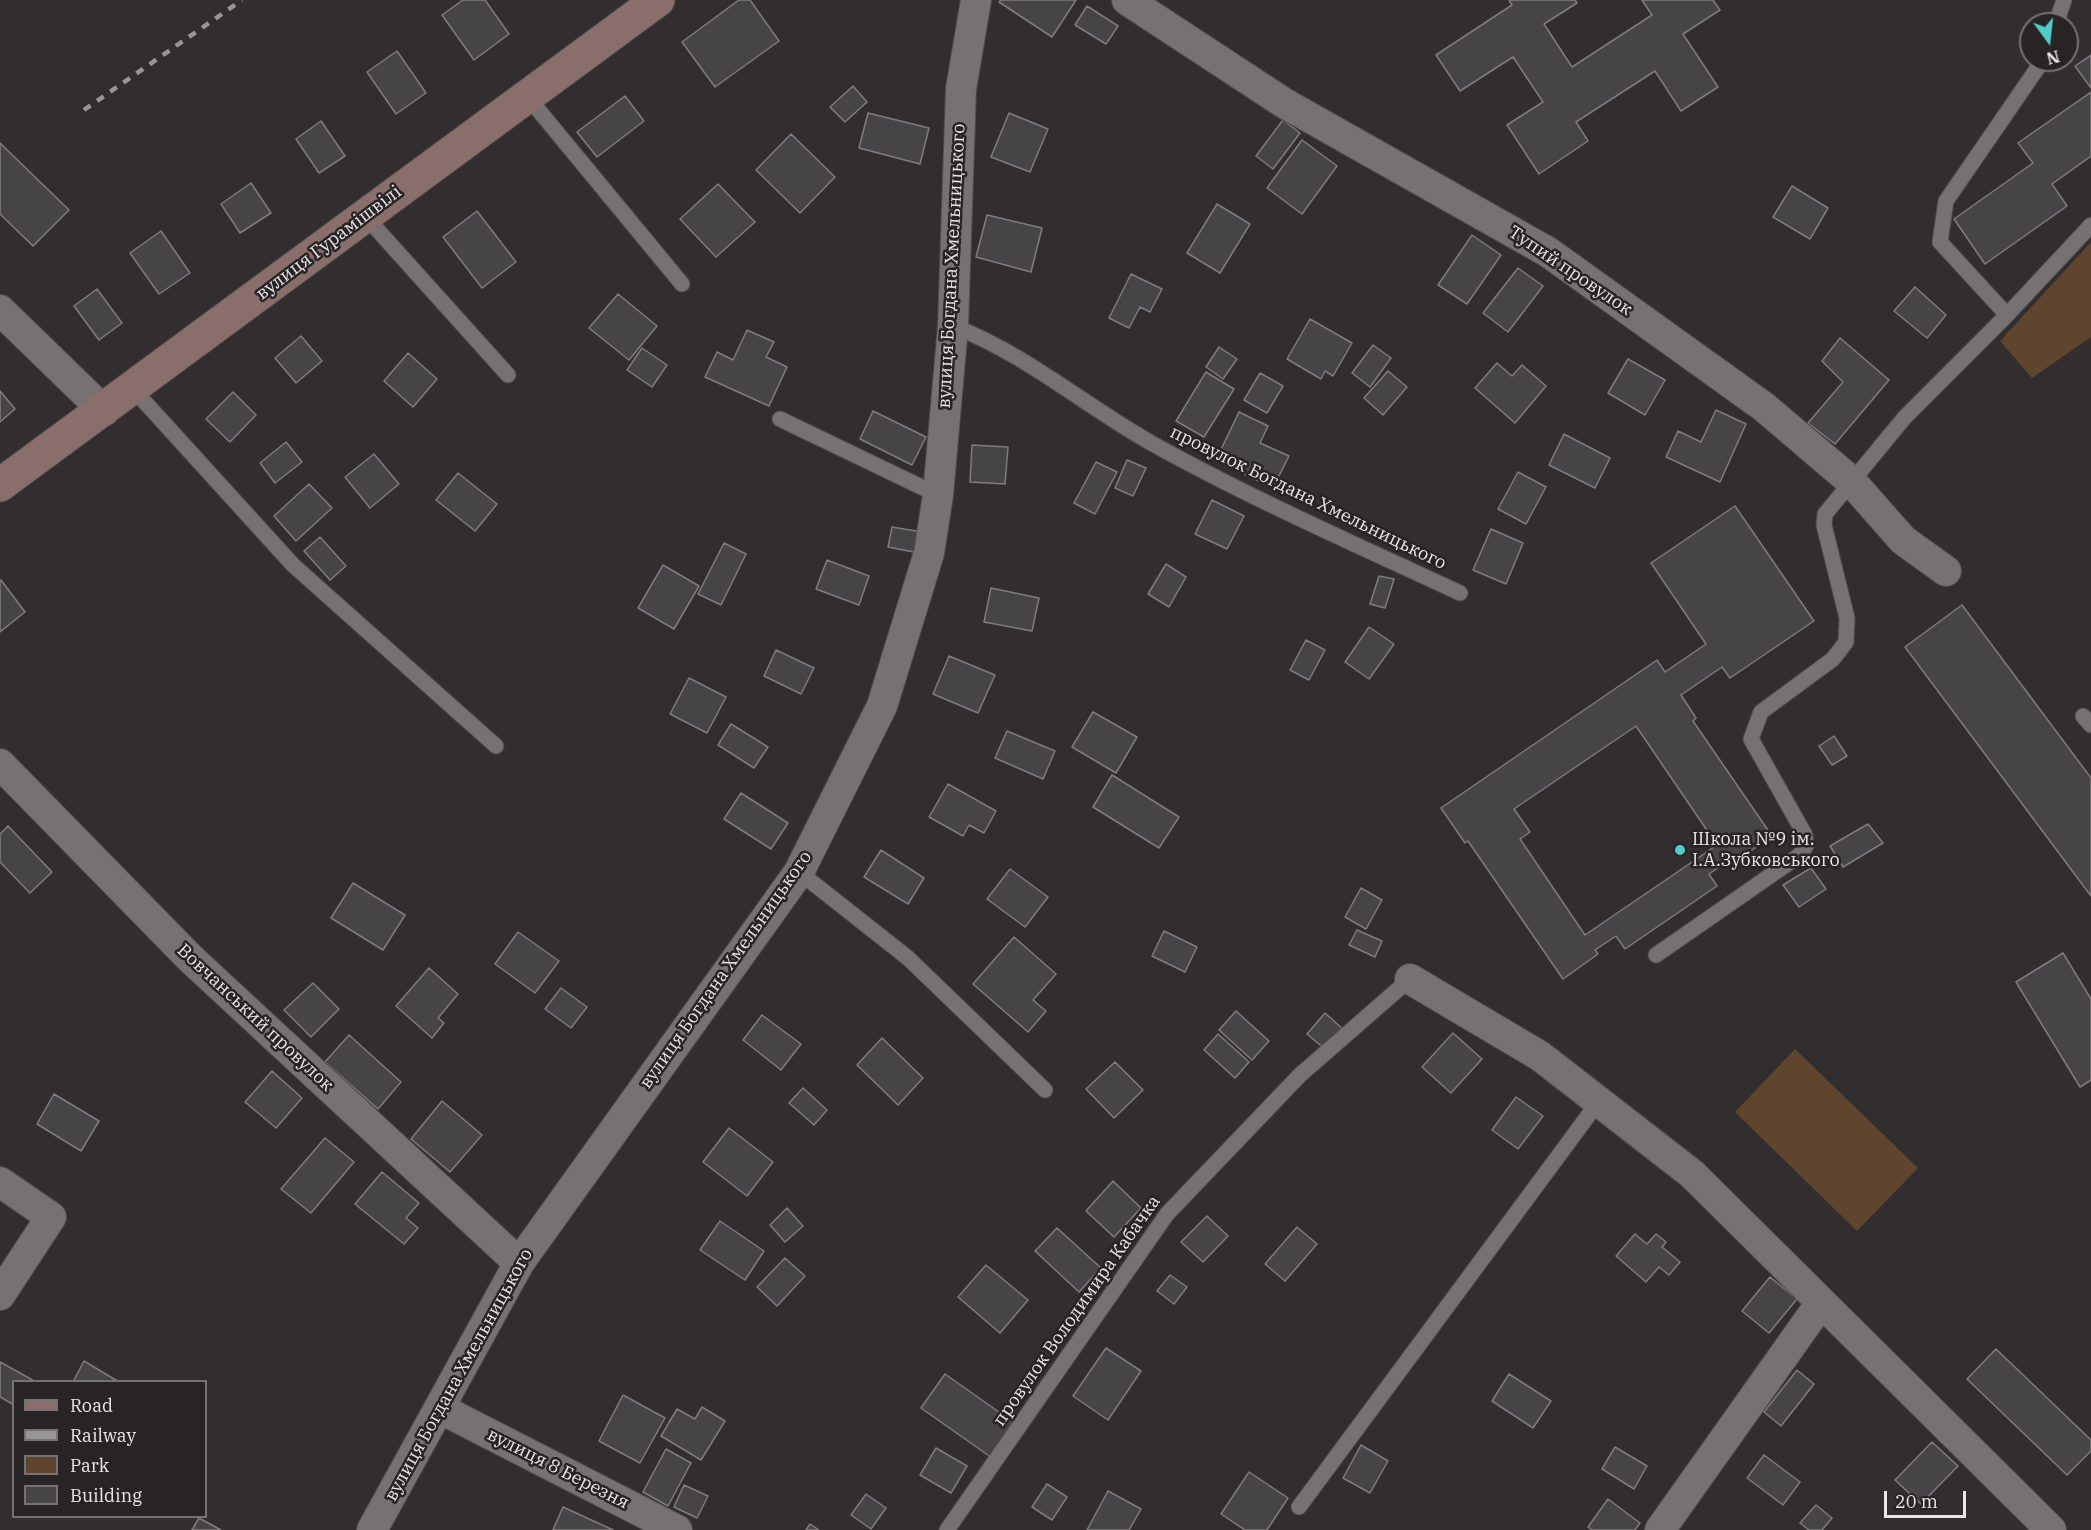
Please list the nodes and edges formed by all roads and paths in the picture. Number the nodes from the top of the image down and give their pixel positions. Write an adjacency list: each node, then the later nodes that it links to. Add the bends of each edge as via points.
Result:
1 (658, 0): 5 (main road, вулиця Гурамішвілі)
2 (976, 0): 11 (street, вулиця Богдана Хмельницького, via 961,89)
3 (1126, 0): 16 (street, Тупий провулок, via 1284,103 1548,252 1764,407)
4 (2035, 72): 10 (lane, via 1946,201 1940,242)
5 (526, 95): 6 (main road, вулиця Гурамішвілі); 8 (lane)
6 (365, 216): 12 (lane); 13 (main road, вулиця Гурамішвілі)
7 (2091, 225): 10 (lane)
8 (682, 284)
9 (0, 310): 14 (street)
10 (2007, 315): 16 (lane, via 1905,417)
11 (953, 326): 18 (street, вулиця Богдана Хмельницького); 20 (lane, провулок Богдана Хмельницького, via 990,340 1152,443 1287,513)
12 (508, 375)
13 (133, 389): 14 (main road, вулиця Гурамішвілі); 21 (lane, via 294,565)
14 (104, 411): 17 (main road, вулиця Гурамішвілі)
15 (780, 419): 18 (lane)
16 (1851, 481): 19 (street, Тупий провулок, via 1904,540); 24 (lane, via 1825,514 1824,525 1847,618 1846,642 1833,659 1761,712 1751,739 1805,835 1806,846 1800,855)
17 (0, 485)
18 (938, 495): 23 (street, вулиця Богдана Хмельницького, via 929,553 882,706)
19 (1946, 571)
20 (1460, 593)
21 (496, 746)
22 (0, 764): 29 (street, Вовчанський провулок, via 190,958)
23 (799, 872): 26 (lane, via 908,958); 29 (street, вулиця Богдана Хмельницького)
24 (1656, 954)
25 (1410, 979): 27 (street, via 1540,1056); 36 (lane, провулок Володимира Кабачка, via 1300,1075 1167,1214)
26 (1045, 1090)
27 (1599, 1101): 31 (street, via 1692,1174); 33 (lane)
28 (0, 1182): 30 (street, via 51,1217)
29 (519, 1263): 32 (street, вулиця Богдана Хмельницького)
30 (0, 1295)
31 (1821, 1303): 37 (street); 38 (street)
32 (439, 1408): 34 (street, вулиця Богдана Хмельницького); 35 (street, вулиця 8 Березня)
33 (1299, 1507)
34 (372, 1530)
35 (677, 1530)
36 (946, 1530)
37 (1660, 1530)
38 (2051, 1530)

